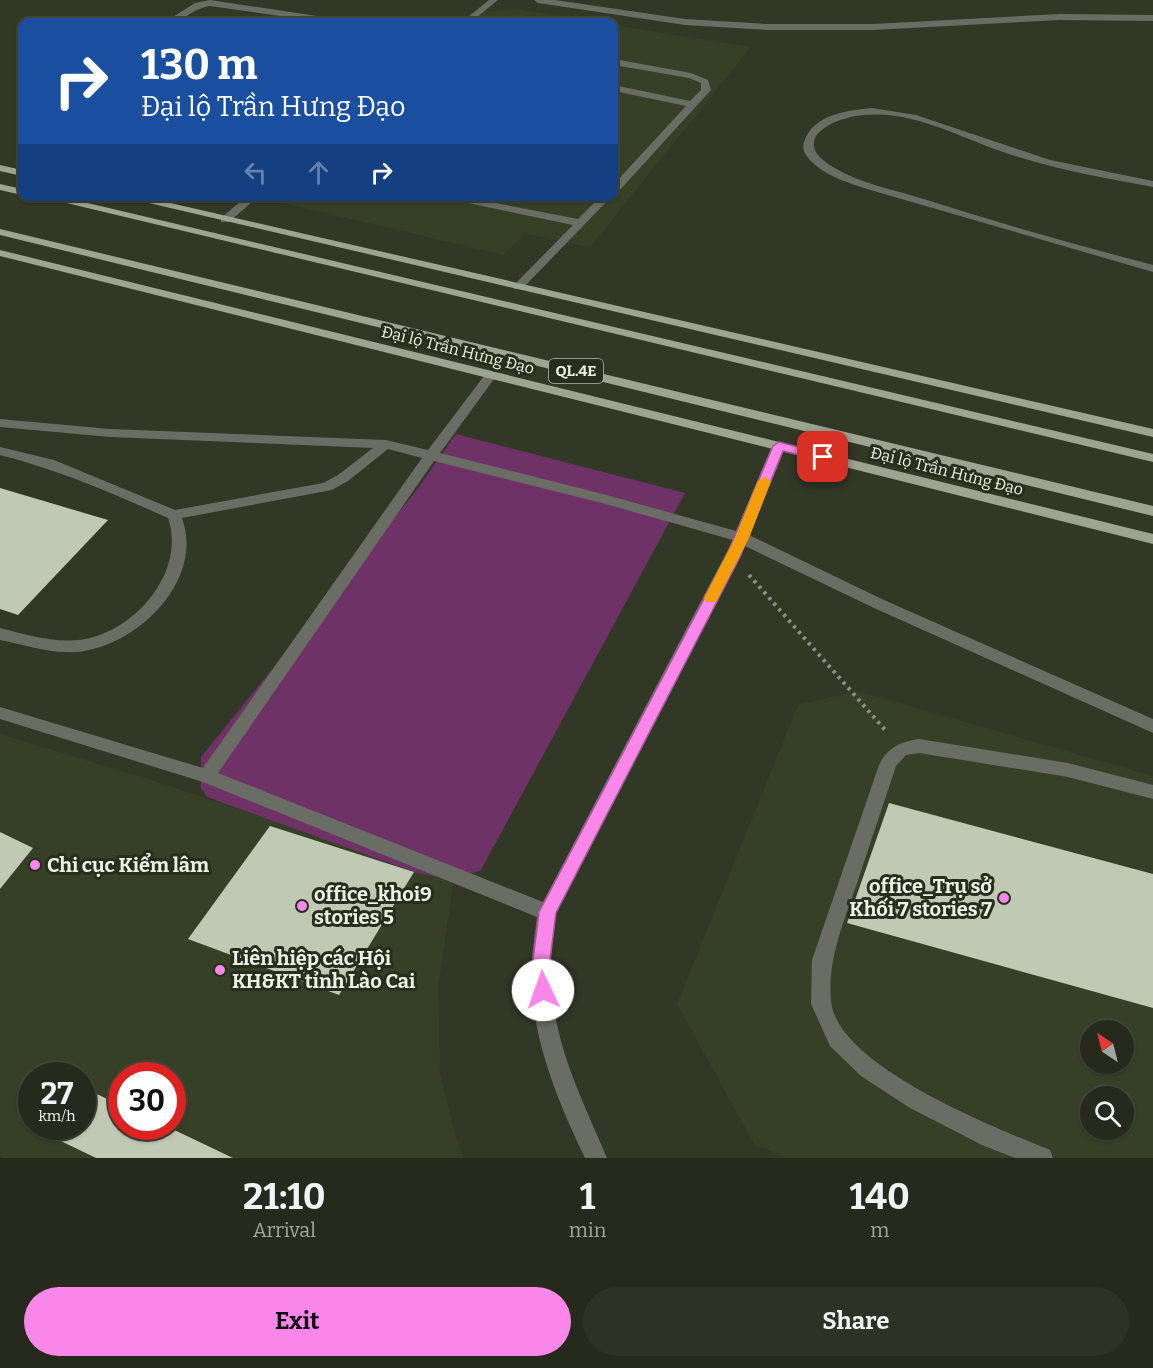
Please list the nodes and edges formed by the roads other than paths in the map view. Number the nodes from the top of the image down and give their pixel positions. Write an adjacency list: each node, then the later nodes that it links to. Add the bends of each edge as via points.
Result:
1 (245, 0): 4 (street)
2 (494, 0): 8 (street)
3 (538, 0): 5 (street)
4 (236, 6): 6 (street, via 198,5); 7 (street)
5 (611, 12): 9 (street); 10 (street, via 767,27)
6 (176, 18)
7 (309, 18)
8 (471, 18)
9 (606, 18)
10 (1153, 18)
11 (618, 63): 13 (street, via 705,82 706,90)
12 (618, 89): 13 (street)
13 (694, 105): 17 (street)
14 (0, 168): 15 (main road)
15 (18, 172)
16 (1153, 184): 29 (street, via 1044,162 892,111 849,114 830,120 813,132 807,144 809,154 819,162 866,184)
17 (618, 186)
18 (0, 187): 19 (main road)
19 (18, 191)
20 (63, 201): 38 (main road)
21 (145, 201): 25 (main road)
22 (248, 201): 25 (street)
23 (466, 201): 26 (street)
24 (602, 201): 26 (street)
25 (225, 220): 30 (main road)
26 (582, 223): 30 (street)
27 (0, 232): 39 (main road, Đại lộ Trần Hưng Đạo / QL.4E)
28 (0, 253): 31 (main road, Đại lộ Trần Hưng Đạo)
29 (1153, 268)
30 (518, 287): 33 (main road)
31 (491, 375): 35 (main road, Đại lộ Trần Hưng Đạo); 37 (street)
32 (0, 423): 34 (street, via 110,433)
33 (1153, 434)
34 (386, 444): 37 (street); 40 (street, via 327,487)
35 (779, 446): 41 (street); 42 (main road, Đại lộ Trần Hưng Đạo)
36 (0, 451): 40 (street, via 58,467)
37 (432, 454): 41 (street); 46 (street)
38 (1153, 458)
39 (1153, 511)
40 (174, 515): 43 (street, via 180,537 176,563 147,612 126,629 98,643 76,647)
41 (742, 538): 45 (street, via 879,604); 48 (street)
42 (1153, 539)
43 (0, 634)
44 (0, 714): 46 (street)
45 (1153, 726)
46 (207, 776): 48 (street)
47 (1153, 792): 50 (street, via 1068,770 919,746 902,748 888,765 822,960 821,1004 837,1039 868,1069 917,1101)
48 (547, 912): 49 (street, via 540,968 548,1033 580,1126)
49 (596, 1158)
50 (1042, 1158)

